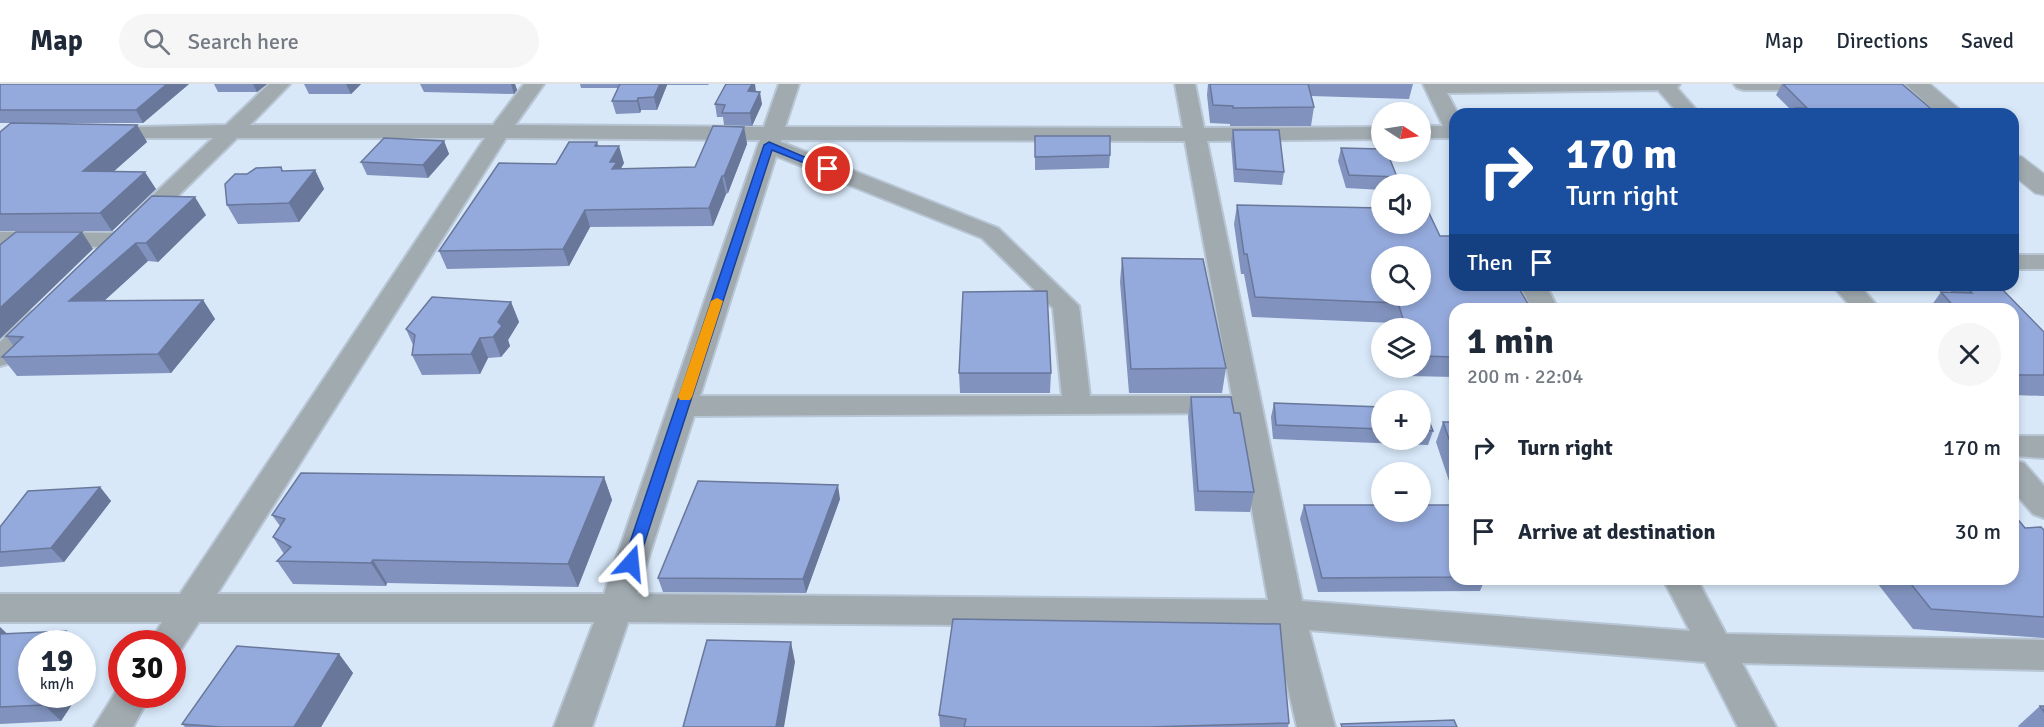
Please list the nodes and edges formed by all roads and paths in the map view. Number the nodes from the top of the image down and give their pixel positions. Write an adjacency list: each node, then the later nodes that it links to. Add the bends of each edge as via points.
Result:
1 (279, 84): 14 (street)
2 (534, 84): 16 (street)
3 (789, 84): 21 (street)
4 (1185, 84): 20 (street)
5 (1663, 84): 6 (street); 9 (street); 11 (street)
6 (1670, 84)
7 (1744, 84): 8 (street)
8 (1837, 84)
9 (1433, 85): 13 (street)
10 (1909, 85): 12 (street)
11 (1685, 108)
12 (1944, 108)
13 (1449, 118)
14 (232, 130): 16 (street); 18 (street); 25 (street)
15 (1449, 130): 17 (street)
16 (500, 131): 21 (street); 42 (street)
17 (1431, 131)
18 (81, 132)
19 (1371, 133): 20 (street)
20 (1195, 136): 21 (street); 34 (street)
21 (771, 139): 33 (street, via 990,233 1066,306); 35 (street)
22 (2026, 168): 23 (street)
23 (2044, 187)
24 (0, 239): 25 (street)
25 (119, 240): 28 (street)
26 (2019, 262): 27 (street)
27 (2044, 262)
28 (94, 265)
29 (1850, 291): 31 (street)
30 (60, 298): 32 (street)
31 (1862, 303)
32 (0, 357)
33 (1077, 404): 34 (street); 35 (street)
34 (1247, 405): 44 (street)
35 (682, 406): 43 (street)
36 (2019, 446): 37 (street)
37 (2044, 447)
38 (2019, 479): 39 (street)
39 (2044, 506)
40 (1683, 585): 46 (street)
41 (0, 608): 42 (street)
42 (188, 608): 43 (street); 45 (street)
43 (616, 608): 44 (street); 50 (street)
44 (1288, 614): 46 (street); 51 (street)
45 (175, 630)
46 (1715, 648): 47 (street); 52 (street)
47 (2044, 655)
48 (125, 708): 49 (street)
49 (113, 727)
50 (573, 727)
51 (1316, 727)
52 (1756, 727)

